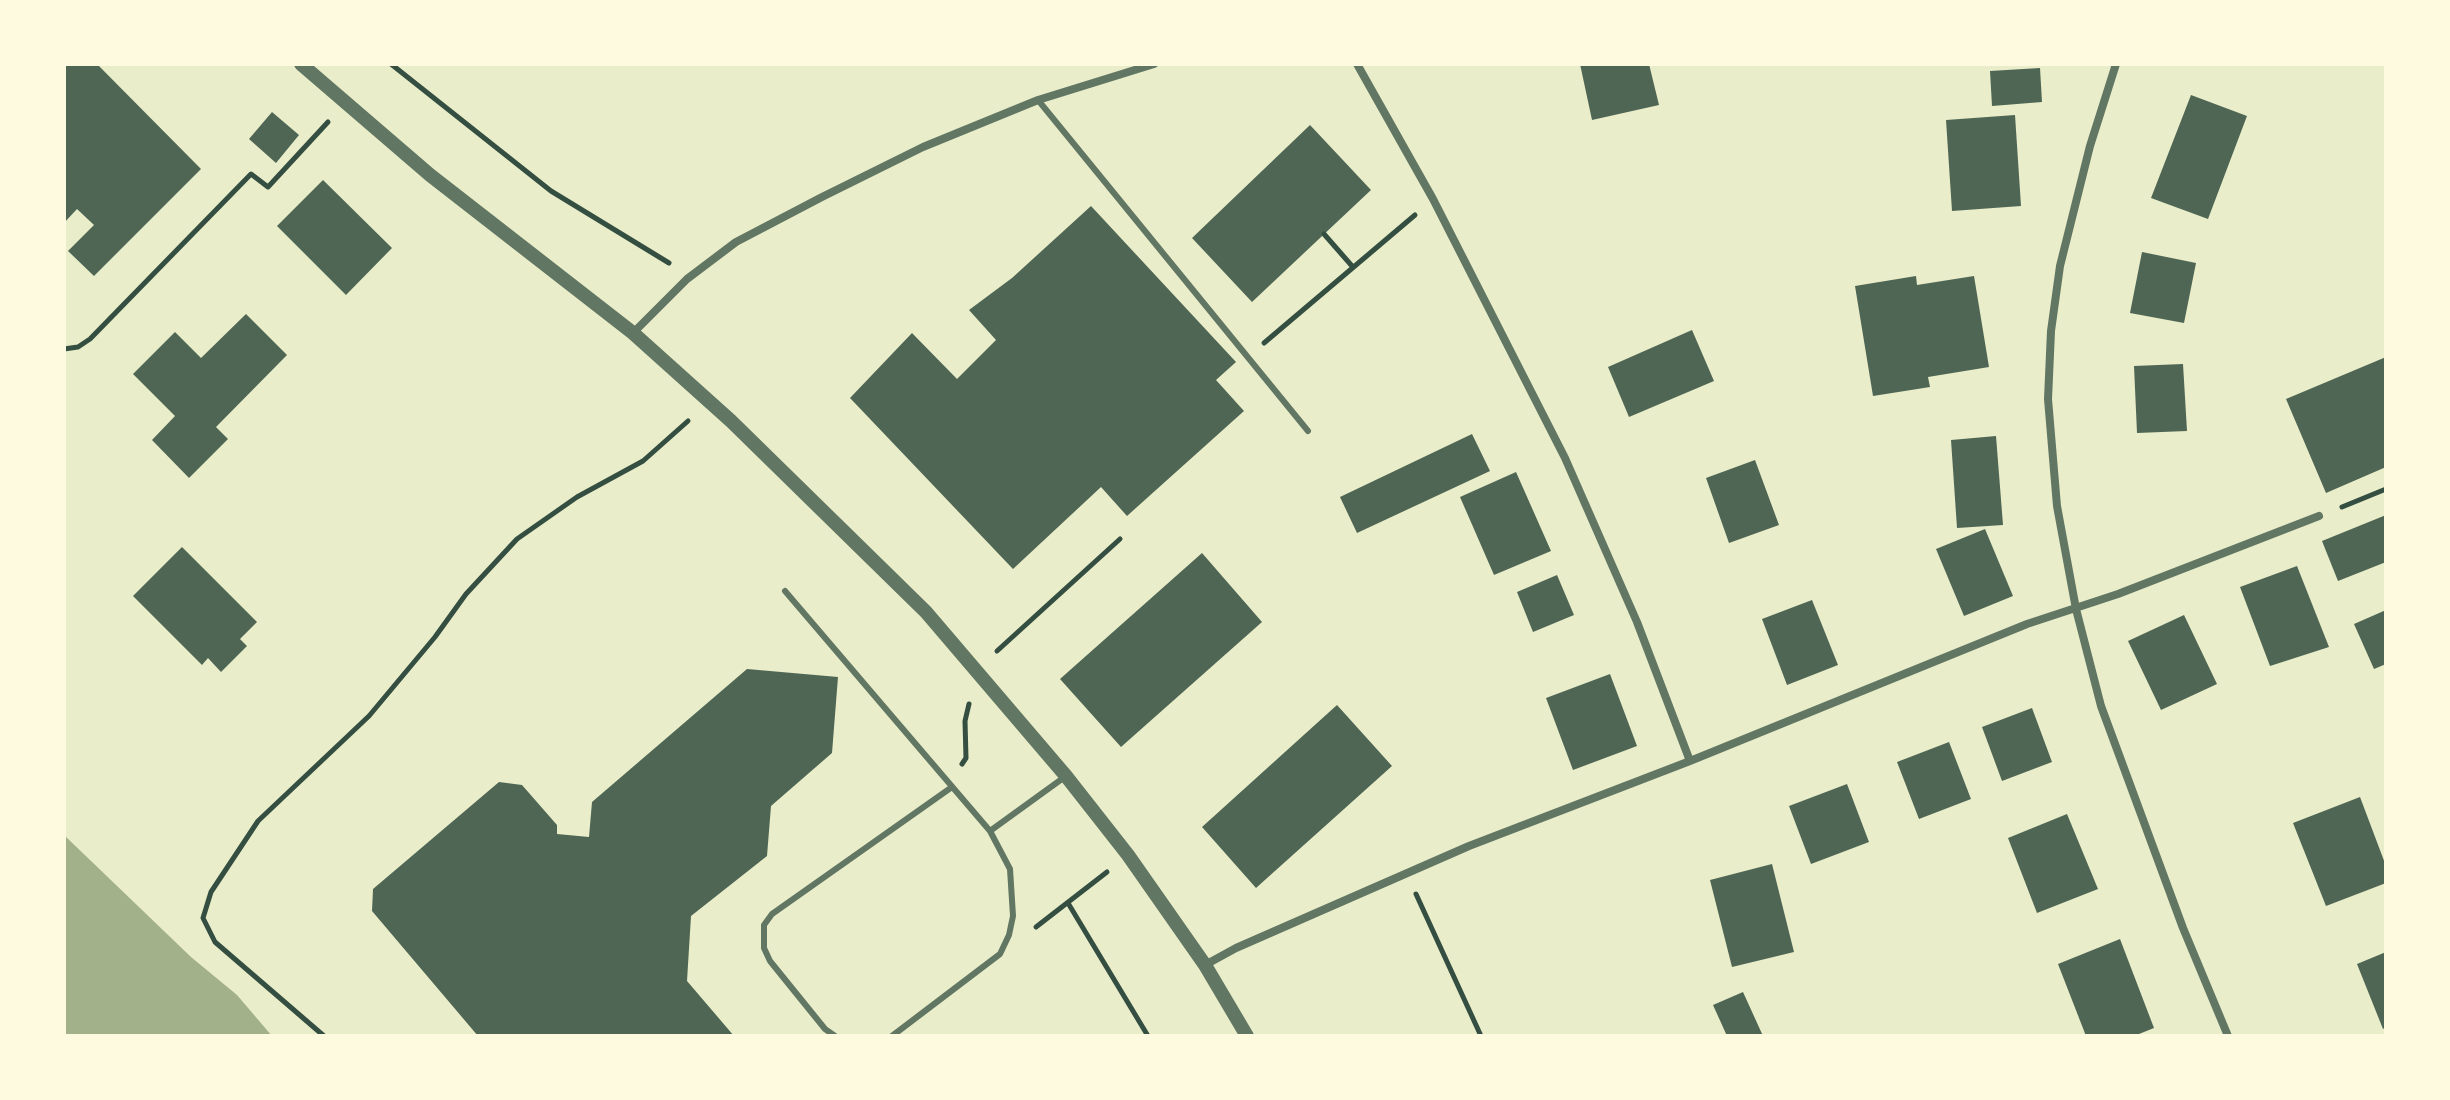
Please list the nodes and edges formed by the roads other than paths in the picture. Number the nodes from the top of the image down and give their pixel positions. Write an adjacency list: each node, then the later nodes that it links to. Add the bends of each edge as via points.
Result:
1 (301, 64): 6 (street, via 430,175)
2 (1154, 64): 5 (street)
3 (1357, 64): 11 (street, via 1433,199 1565,458 1637,622)
4 (2116, 64): 10 (street, via 2072,210 2051,331 2053,474)
5 (1038, 100): 6 (street, via 923,147 736,242 687,279); 7 (lane)
6 (633, 333): 12 (street, via 926,612)
7 (1308, 431)
8 (2319, 516): 10 (street)
9 (785, 591): 13 (lane)
10 (2076, 609): 11 (street); 20 (street, via 2101,706 2133,798)
11 (1690, 761): 15 (street, via 1469,846)
12 (1066, 776): 14 (lane); 15 (street)
13 (952, 787): 14 (lane); 16 (lane, via 772,914 764,925 770,961)
14 (990, 831): 18 (lane, via 1010,869 1013,898 1009,935 1000,954)
15 (1205, 965): 19 (street)
16 (826, 1032): 17 (lane)
17 (835, 1036)
18 (892, 1036)
19 (1247, 1036)
20 (2228, 1036)

